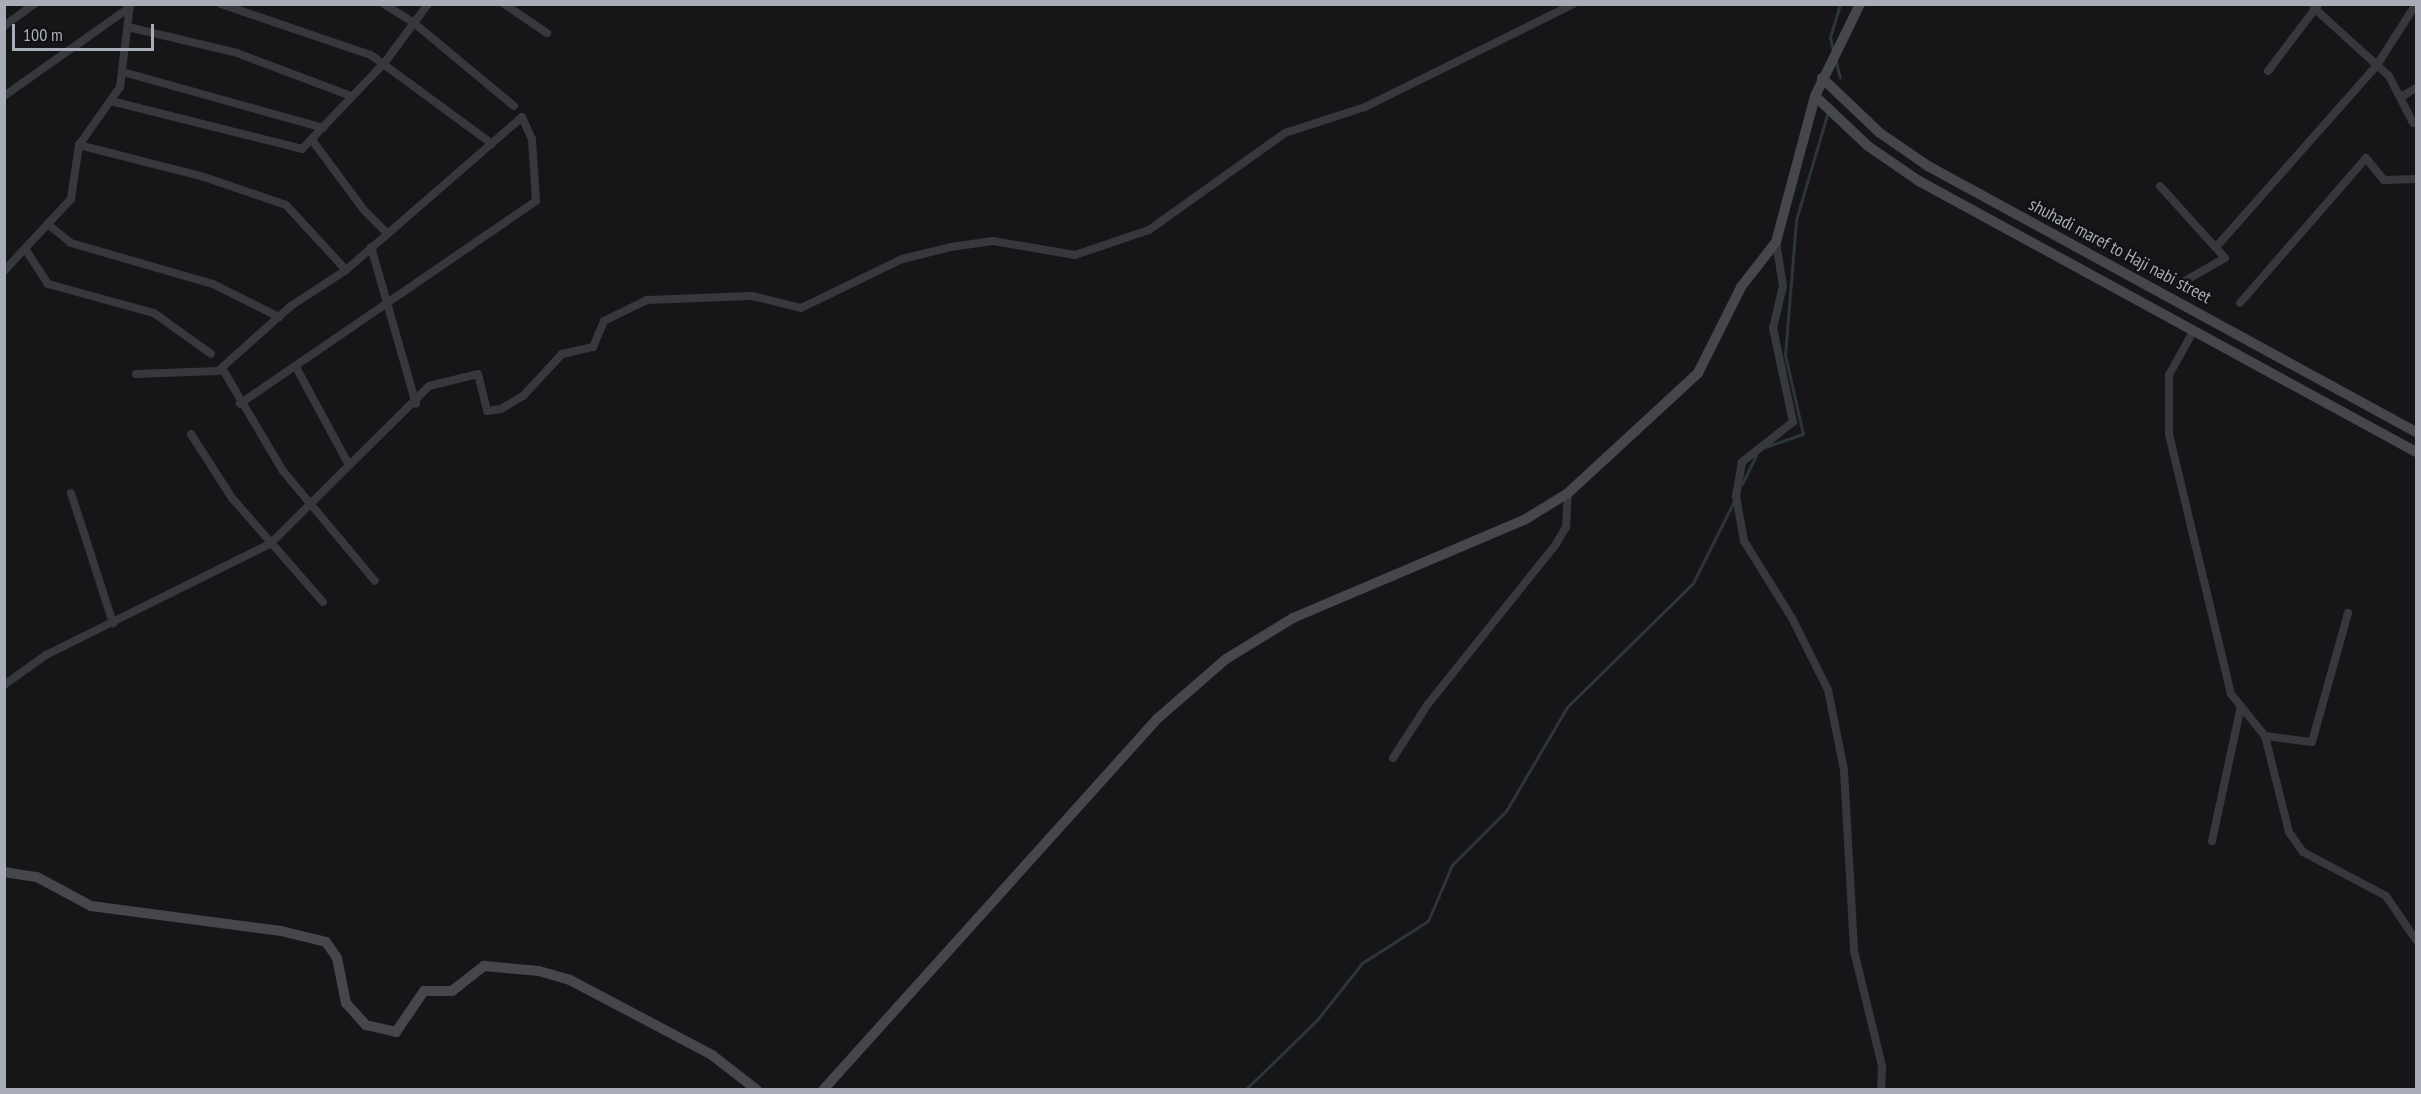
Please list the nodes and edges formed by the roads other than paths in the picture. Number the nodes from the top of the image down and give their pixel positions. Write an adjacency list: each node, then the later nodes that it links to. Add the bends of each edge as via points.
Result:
1 (34, 4): 12 (street)
2 (221, 4): 15 (street, via 342,42)
3 (384, 4): 11 (street)
4 (428, 4): 11 (street)
5 (504, 4): 14 (street)
6 (1573, 4): 52 (street, via 1365,107 1286,133 1149,230 1086,252 1075,255 993,241 951,247 902,259 801,308 752,296 646,300 604,321 593,347 562,354 523,396 501,409 488,411 478,374 429,386)
7 (1860, 4): 19 (street)
8 (2416, 4): 16 (street)
9 (130, 6): 13 (street); 22 (street)
10 (2316, 6): 16 (street); 17 (street)
11 (414, 23): 15 (street); 26 (street)
12 (4, 26)
13 (128, 27): 18 (street); 21 (street, via 237,53)
14 (547, 33)
15 (385, 62): 21 (street); 30 (street)
16 (2377, 65): 24 (street); 37 (street)
17 (2268, 71)
18 (123, 72): 25 (street); 28 (street)
19 (1822, 78): 23 (street); 53 (street, shuhadi maref to Haji nabi street, via 1880,133 1928,166)
20 (2416, 87): 24 (street)
21 (348, 95): 28 (street)
22 (4, 96)
23 (1815, 96): 36 (street); 55 (street, via 1868,146 1919,182)
24 (2402, 97): 27 (street)
25 (111, 101): 29 (street, via 302,149); 31 (street)
26 (514, 106)
27 (2413, 123)
28 (322, 128): 29 (street)
29 (312, 140): 35 (street, via 364,210)
30 (492, 144): 35 (street); 43 (street, via 522,117 532,139 536,201)
31 (79, 145): 34 (street, via 71,199); 40 (street, via 201,176 286,205)
32 (2416, 179): 44 (street, via 2384,180 2366,158)
33 (2160, 186): 37 (street)
34 (50, 226): 39 (street); 45 (street, via 70,243 213,284)
35 (387, 233): 38 (street)
36 (1776, 242): 58 (street, via 1741,287 1698,373); 74 (street, via 1782,286 1773,328 1793,422 1742,462 1736,496 1744,541 1828,690 1844,770 1854,951 1882,1066)
37 (2217, 246): 42 (street, via 2225,258)
38 (371, 247): 40 (street); 43 (street)
39 (26, 250): 41 (street); 47 (street, via 48,284 154,313)
40 (346, 270): 45 (street)
41 (4, 271)
42 (2181, 283)
43 (387, 301): 49 (street, via 332,336); 52 (street)
44 (2240, 303)
45 (279, 317): 48 (street)
46 (2190, 337): 66 (street, via 2169,375 2169,434 2201,585 2231,694)
47 (212, 354)
48 (222, 368): 50 (street); 51 (street)
49 (297, 369): 51 (street); 56 (street)
50 (136, 374)
51 (240, 404): 59 (street)
52 (416, 404): 56 (street)
53 (2416, 432)
54 (191, 434): 60 (street)
55 (2416, 452)
56 (349, 465): 59 (street)
57 (71, 493): 64 (street)
58 (1568, 493): 68 (street, via 1566,528 1556,544 1428,704); 73 (street, via 1526,519 1293,618 1226,659 1157,719)
59 (309, 507): 60 (street); 61 (street)
60 (270, 544): 62 (street); 64 (street)
61 (375, 580)
62 (323, 602)
63 (2348, 613): 67 (street, via 2312,742)
64 (113, 622): 65 (street, via 46,655)
65 (4, 685)
66 (2241, 706): 67 (street); 69 (street)
67 (2265, 736): 71 (street, via 2289,832 2303,852 2386,896)
68 (1393, 758)
69 (2212, 841)
70 (4, 872): 72 (street, via 37,877 91,906 281,931 326,942 338,957 346,1003 366,1025 396,1032 424,991 452,991 484,966 549,974 712,1055)
71 (2416, 940)
72 (757, 1089)
73 (823, 1089)
74 (1881, 1089)

